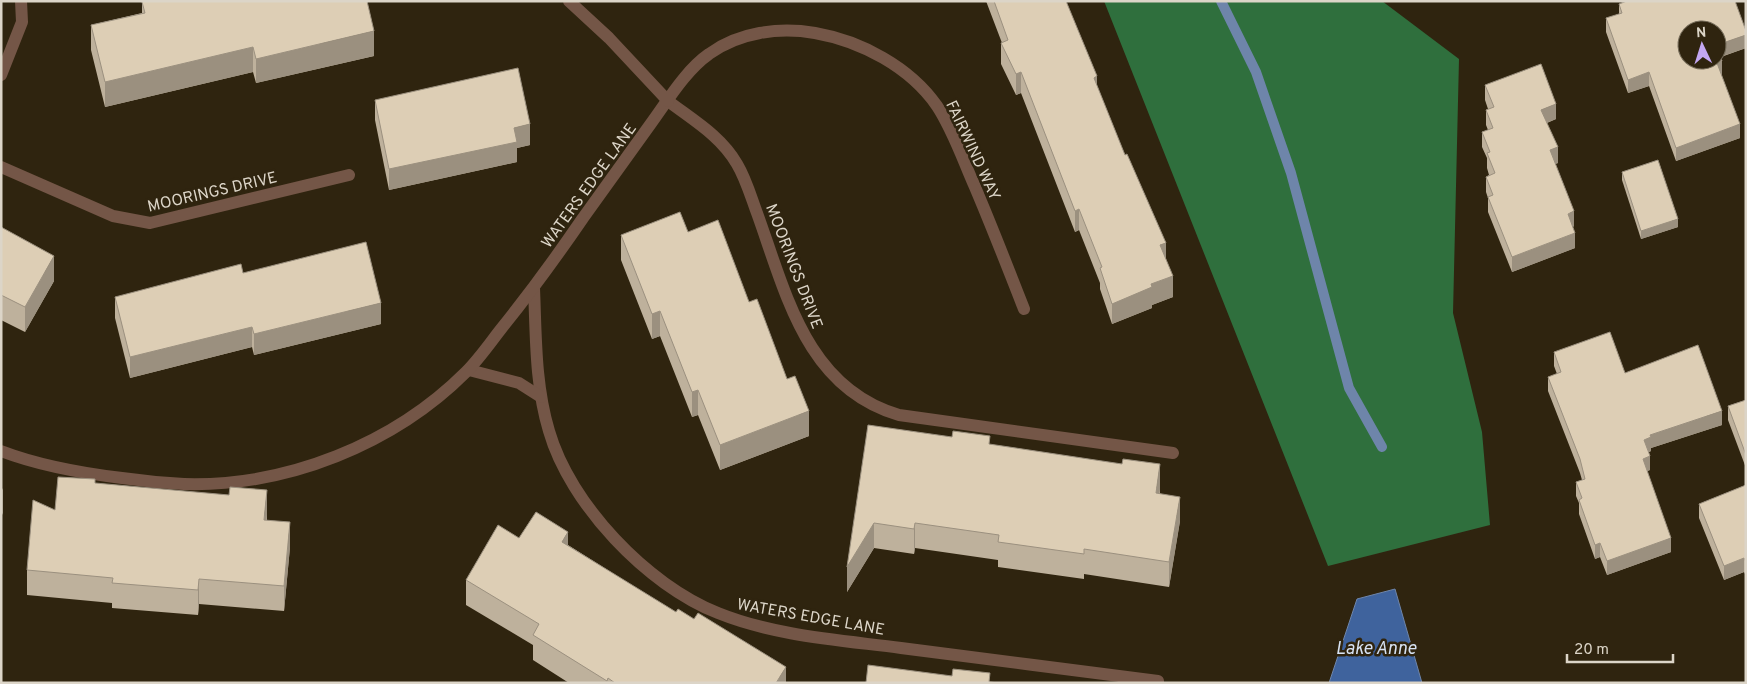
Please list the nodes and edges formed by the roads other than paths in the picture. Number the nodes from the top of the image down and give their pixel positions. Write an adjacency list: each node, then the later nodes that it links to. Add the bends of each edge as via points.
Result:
1 (21, 1): 3 (street, via 22,22)
2 (569, 1): 4 (street, MOORINGS DRIVE)
3 (1, 75)
4 (668, 101): 7 (street, WATERS EDGE LANE); 8 (street, FAIRWIND WAY, via 707,55 735,39 773,31 830,36 862,47 891,63 920,86 942,114); 12 (street, MOORINGS DRIVE, via 716,137 738,164 791,306 808,342 831,374 860,399 899,415)
5 (1, 166): 6 (street, MOORINGS DRIVE, via 113,216 150,223)
6 (349, 175)
7 (534, 288): 9 (street, WATERS EDGE LANE); 10 (street, WATERS EDGE LANE)
8 (1024, 309)
9 (469, 370): 10 (street, via 519,384); 11 (street, WATERS EDGE LANE, via 425,407 380,434 314,464 258,477 186,484 148,481 59,468)
10 (541, 397): 13 (street, WATERS EDGE LANE, via 549,432 568,477 584,502 630,554 680,594 700,605 755,625 814,636)
11 (1, 451)
12 (1173, 453)
13 (1158, 681)

